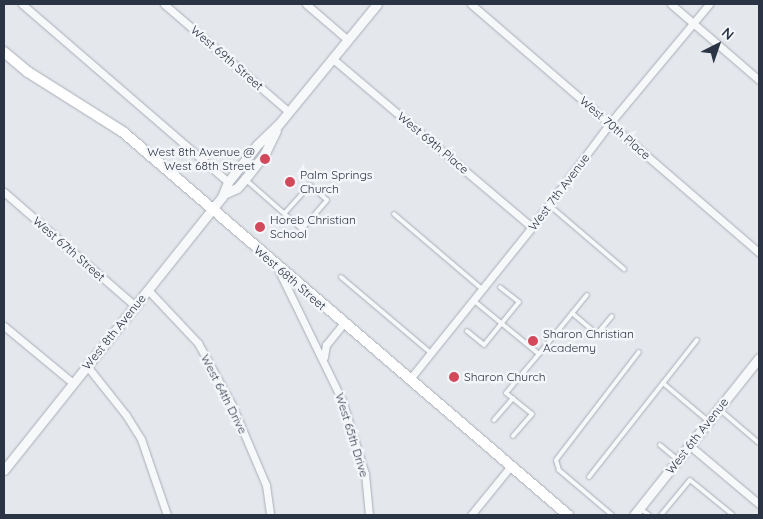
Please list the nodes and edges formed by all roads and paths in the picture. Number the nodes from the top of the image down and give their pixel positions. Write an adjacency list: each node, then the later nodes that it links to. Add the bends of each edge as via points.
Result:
1 (22, 4): 17 (street)
2 (164, 4): 13 (street, West 69th Street)
3 (306, 4): 9 (street)
4 (377, 4): 9 (street, West 8th Avenue)
5 (471, 4): 14 (street, West 70th Place)
6 (671, 4): 8 (street)
7 (709, 4): 8 (street, West 7th Avenue)
8 (694, 23): 12 (street); 14 (street, West 7th Avenue)
9 (348, 40): 11 (street, West 8th Avenue)
10 (4, 52): 21 (main road, West 68th Street, via 28,72 123,132)
11 (333, 59): 13 (street, West 8th Avenue); 24 (street, West 69th Place)
12 (759, 80)
13 (289, 112): 15 (street, West 8th Avenue)
14 (610, 123): 20 (street, West 7th Avenue); 25 (street, West 70th Place)
15 (278, 125): 16 (street, West 8th Avenue, via 265,154); 17 (street, West 8th Avenue, via 257,145)
16 (245, 179): 19 (street, West 8th Avenue, via 237,188); 22 (lane)
17 (228, 182): 19 (street, West 8th Avenue)
18 (4, 192): 34 (street, West 67th Street)
19 (224, 194): 21 (street, West 8th Avenue)
20 (549, 205): 24 (street, West 7th Avenue); 27 (lane)
21 (212, 210): 26 (main road, West 68th Street); 30 (street, West 8th Avenue)
22 (285, 213): 22 (lane, via 310,185 327,200 302,229)
23 (394, 214): 31 (lane)
24 (532, 227): 31 (street, West 7th Avenue)
25 (759, 253)
26 (277, 267): 37 (main road, West 68th Street); 45 (street, West 65th Drive)
27 (624, 269)
28 (341, 277): 43 (lane)
29 (500, 287): 38 (lane, via 519,302)
30 (148, 290): 34 (street, West 8th Avenue); 66 (street, West 64th Drive, via 198,343 232,405 266,485)
31 (482, 290): 33 (street, West 7th Avenue)
32 (587, 295): 35 (lane)
33 (473, 300): 38 (lane); 43 (street, West 7th Avenue)
34 (135, 306): 47 (street, West 8th Avenue)
35 (572, 313): 36 (lane, via 597,334); 44 (lane)
36 (612, 316)
37 (343, 324): 45 (street, via 326,345); 48 (main road, West 68th Street)
38 (502, 324): 40 (lane, via 484,345); 44 (lane)
39 (4, 326): 49 (street)
40 (467, 331)
41 (697, 340): 50 (lane)
42 (639, 352): 70 (lane, via 556,460 559,470)
43 (431, 353): 48 (street, West 7th Avenue)
44 (539, 354): 51 (lane, via 506,392)
45 (324, 357): 67 (street, West 65th Drive, via 342,400 365,474)
46 (759, 358): 52 (street, West 6th Avenue)
47 (87, 366): 49 (street, West 8th Avenue); 65 (street, via 141,439)
48 (409, 380): 60 (main road, West 68th Street)
49 (73, 383): 61 (street, West 8th Avenue)
50 (663, 383): 54 (lane); 62 (lane)
51 (513, 398): 53 (lane); 55 (lane, via 532,414)
52 (718, 408): 54 (street, West 6th Avenue); 56 (lane)
53 (494, 420)
54 (708, 421): 58 (street, West 6th Avenue)
55 (513, 436)
56 (759, 442)
57 (660, 445): 59 (lane)
58 (689, 445): 59 (street, West 6th Avenue); 63 (street)
59 (678, 460): 64 (street, West 6th Avenue)
60 (510, 466): 68 (street); 69 (main road, West 68th Street)
61 (4, 470)
62 (589, 477)
63 (759, 504)
64 (637, 512): 71 (lane)
65 (167, 515)
66 (270, 515)
67 (370, 515)
68 (471, 515)
69 (568, 515)
70 (612, 515)
71 (648, 515)
72 (661, 515): 73 (lane, via 690,480)
73 (733, 515)

